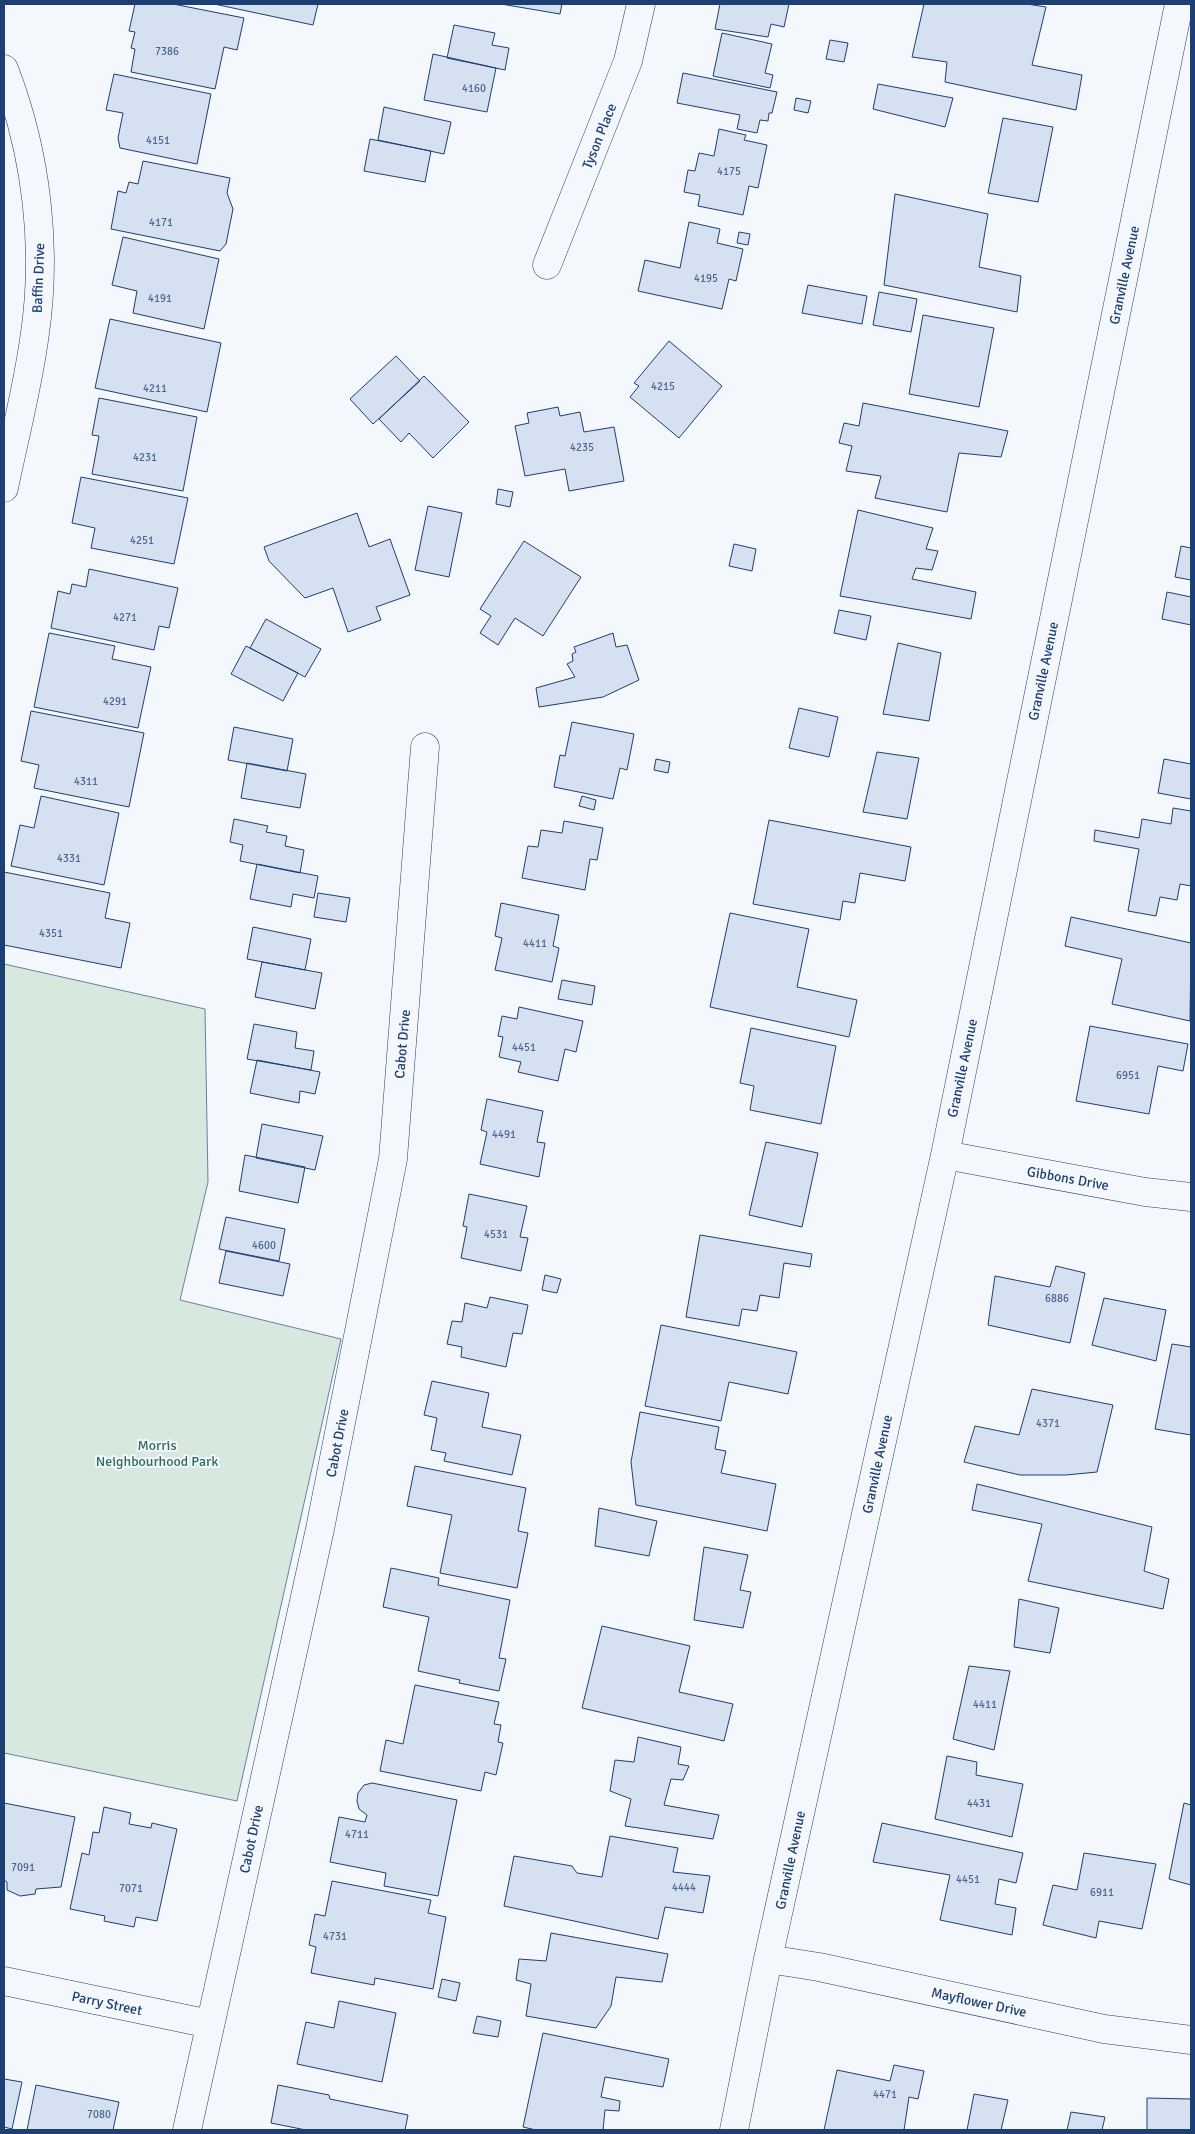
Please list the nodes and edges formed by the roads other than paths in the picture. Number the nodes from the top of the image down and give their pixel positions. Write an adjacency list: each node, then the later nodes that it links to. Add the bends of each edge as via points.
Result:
1 (641, 4): 4 (street, Tyson Place, via 628,61)
2 (1179, 4): 7 (street, Granville Avenue)
3 (4, 69): 5 (street, Baffin Drive, via 26,141 39,215 40,279 35,340)
4 (547, 265)
5 (4, 488)
6 (425, 747): 11 (street, Cabot Drive, via 392,1159 320,1528)
7 (945, 1155): 8 (street, Gibbons Drive, via 1145,1192); 9 (street, Granville Avenue)
8 (1191, 1197)
9 (768, 1959): 12 (street, Mayflower Drive, via 1104,2029); 14 (street, Granville Avenue)
10 (4, 1981): 11 (street, Parry Street)
11 (210, 2024): 13 (street, Cabot Drive)
12 (1191, 2040)
13 (187, 2130)
14 (734, 2130)

